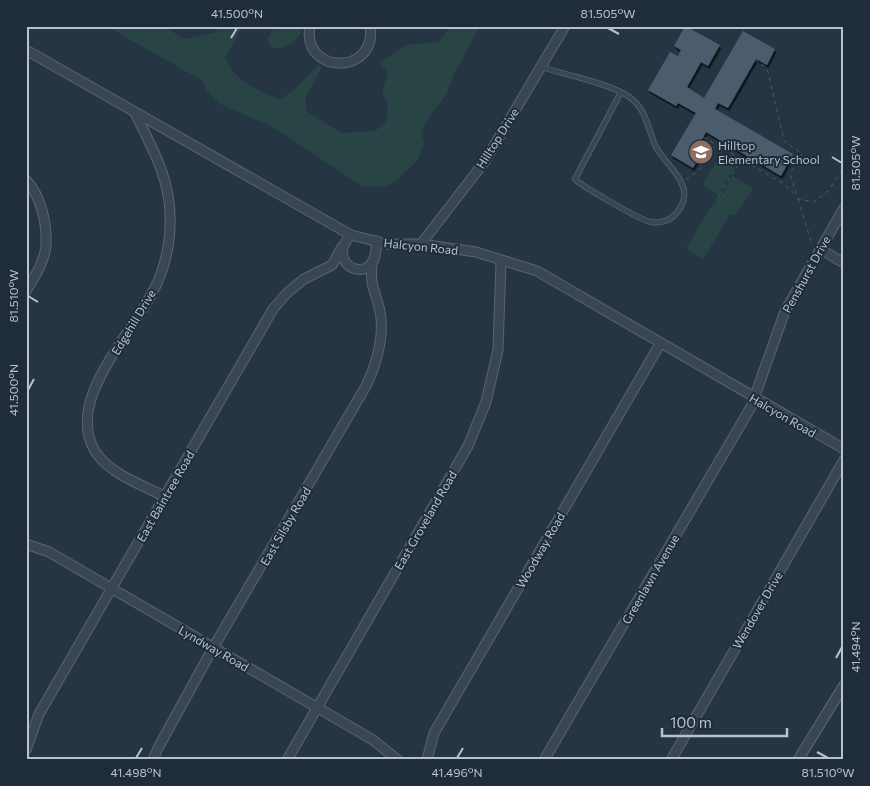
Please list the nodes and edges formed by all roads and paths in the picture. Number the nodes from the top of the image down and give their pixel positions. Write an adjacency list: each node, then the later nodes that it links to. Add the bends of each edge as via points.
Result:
1 (310, 26): 2 (street, via 311,44 317,53 339,64 352,62 364,53)
2 (370, 26)
3 (565, 26): 6 (street, Hilltop Drive)
4 (26, 50): 8 (street, Halcyon Road)
5 (755, 60): 16 (path, via 768,72 784,141 802,154 790,174)
6 (541, 67): 7 (lane); 21 (street, Hilltop Drive, via 485,161)
7 (621, 92): 14 (lane, via 641,108 655,145); 14 (lane, via 575,179 645,221 658,223 679,211 684,197)
8 (134, 112): 18 (street, Halcyon Road); 35 (street, Edgehill Drive, via 162,168 169,194 167,246 160,277 94,389 88,432 95,451 110,467)
9 (703, 137): 10 (path)
10 (716, 144): 11 (path); 14 (path, via 701,168)
11 (741, 159): 15 (path); 16 (path, via 782,183)
12 (844, 168): 16 (path, via 828,191 814,202)
13 (26, 180): 30 (street, via 35,189 43,216 46,246)
14 (682, 184)
15 (719, 195)
16 (798, 199): 20 (path)
17 (844, 208): 23 (street, Penshurst Drive)
18 (351, 235): 19 (street, Halcyon Road); 22 (street)
19 (376, 241): 21 (street, Halcyon Road); 25 (street, via 376,260)
20 (811, 241)
21 (422, 244): 24 (street, Halcyon Road, via 476,252)
22 (342, 247): 27 (street); 28 (street, via 343,259)
23 (820, 249): 26 (street); 32 (street, Penshurst Drive, via 784,311)
24 (500, 261): 31 (street, Halcyon Road, via 537,271); 41 (street, East Groveland Road, via 498,350 486,402 468,446)
25 (372, 264): 28 (street, via 362,270); 29 (street, East Silsby Road)
26 (844, 264)
27 (332, 265): 28 (street); 35 (street, East Baintree Road, via 304,279 273,309)
28 (353, 268): 29 (street, East Silsby Road)
29 (370, 283): 38 (street, East Silsby Road, via 381,316 374,370)
30 (26, 291)
31 (660, 344): 32 (street, Halcyon Road); 46 (street, Woodway Road, via 434,733)
32 (754, 398): 33 (street, Halcyon Road); 47 (street, Greenlawn Avenue)
33 (844, 449)
34 (844, 460): 48 (street, Wendover Drive)
35 (164, 496): 37 (street, East Baintree Road)
36 (26, 544): 37 (street, Lyndway Road, via 49,552)
37 (112, 588): 38 (street, Lyndway Road); 42 (street, East Baintree Road, via 39,714)
38 (213, 648): 41 (street, Lyndway Road); 43 (street, East Silsby Road)
39 (844, 685): 40 (street)
40 (840, 698): 49 (street)
41 (317, 708): 44 (street, East Groveland Road); 45 (street, Lyndway Road, via 373,740)
42 (26, 750)
43 (153, 760)
44 (287, 760)
45 (398, 760)
46 (427, 760)
47 (544, 760)
48 (671, 760)
49 (798, 760)

